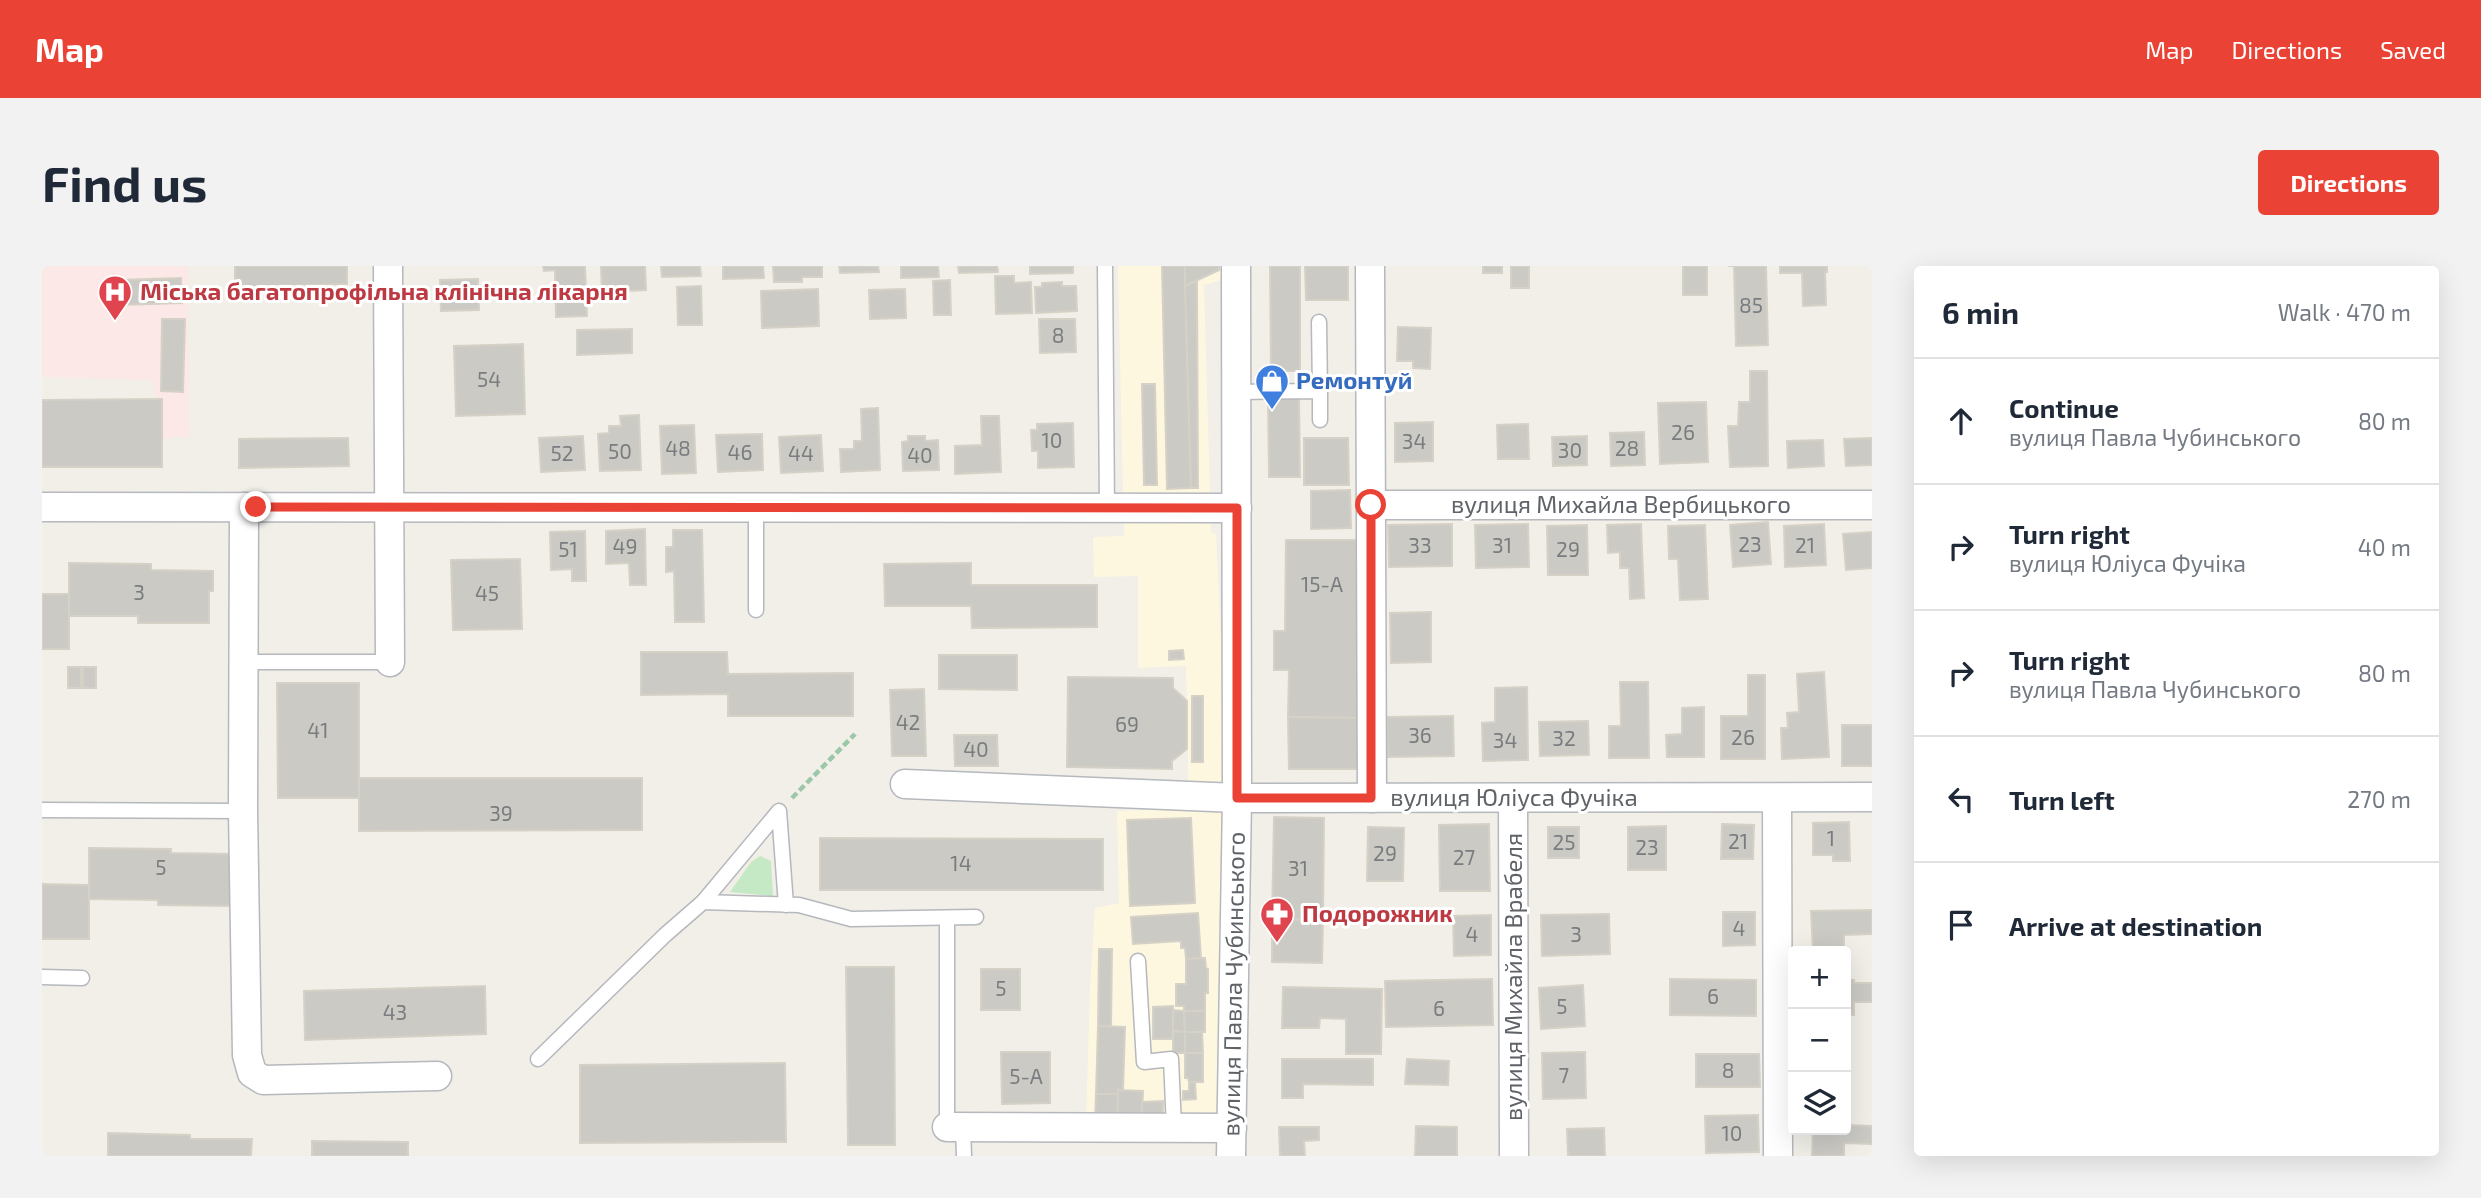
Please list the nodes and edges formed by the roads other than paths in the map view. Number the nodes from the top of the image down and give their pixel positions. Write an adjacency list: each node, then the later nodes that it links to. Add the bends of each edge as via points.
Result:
1 (388, 266): 13 (street)
2 (1105, 266): 15 (lane)
3 (1236, 266): 7 (street, вулиця Павла Чубинського)
4 (1370, 266): 9 (street)
5 (1319, 322): 6 (lane)
6 (1320, 391): 7 (lane); 8 (lane)
7 (1237, 392): 16 (street, вулиця Павла Чубинського)
8 (1320, 420)
9 (1371, 505): 10 (street, вулиця Михайла Вербицького); 24 (street)
10 (1872, 505)
11 (42, 506): 12 (street)
12 (244, 507): 13 (street); 18 (street)
13 (388, 507): 14 (street); 19 (street)
14 (756, 508): 15 (street); 17 (lane)
15 (1107, 508): 16 (street)
16 (1237, 508): 23 (street, вулиця Павла Чубинського)
17 (756, 610)
18 (244, 662): 19 (lane); 27 (street)
19 (390, 662)
20 (905, 784): 23 (street, вулиця Юліуса Фучіка)
21 (1777, 797): 22 (street, вулиця Юліуса Фучіка); 25 (street, вулиця Юліуса Фучіка); 43 (street)
22 (1872, 797)
23 (1237, 798): 24 (street, вулиця Юліуса Фучіка); 39 (street, вулиця Павла Чубинського)
24 (1371, 798): 25 (street, вулиця Юліуса Фучіка)
25 (1513, 798): 42 (street, вулиця Михайла Врабеля)
26 (42, 810): 27 (lane)
27 (243, 811): 36 (street, via 247,1055 253,1073 263,1080)
28 (703, 902): 29 (lane); 29 (lane, via 779,811); 35 (lane)
29 (786, 905): 31 (lane, via 851,919)
30 (976, 917): 31 (lane)
31 (947, 918): 37 (lane)
32 (1138, 961): 38 (lane, via 1144,1062 1171,1059)
33 (42, 977): 34 (lane)
34 (82, 978)
35 (538, 1059)
36 (437, 1076)
37 (955, 1128): 38 (street); 40 (lane)
38 (1174, 1128): 39 (street)
39 (1232, 1128): 41 (street, вулиця Павла Чубинського)
40 (964, 1156)
41 (1231, 1156)
42 (1514, 1156)
43 (1778, 1156)

